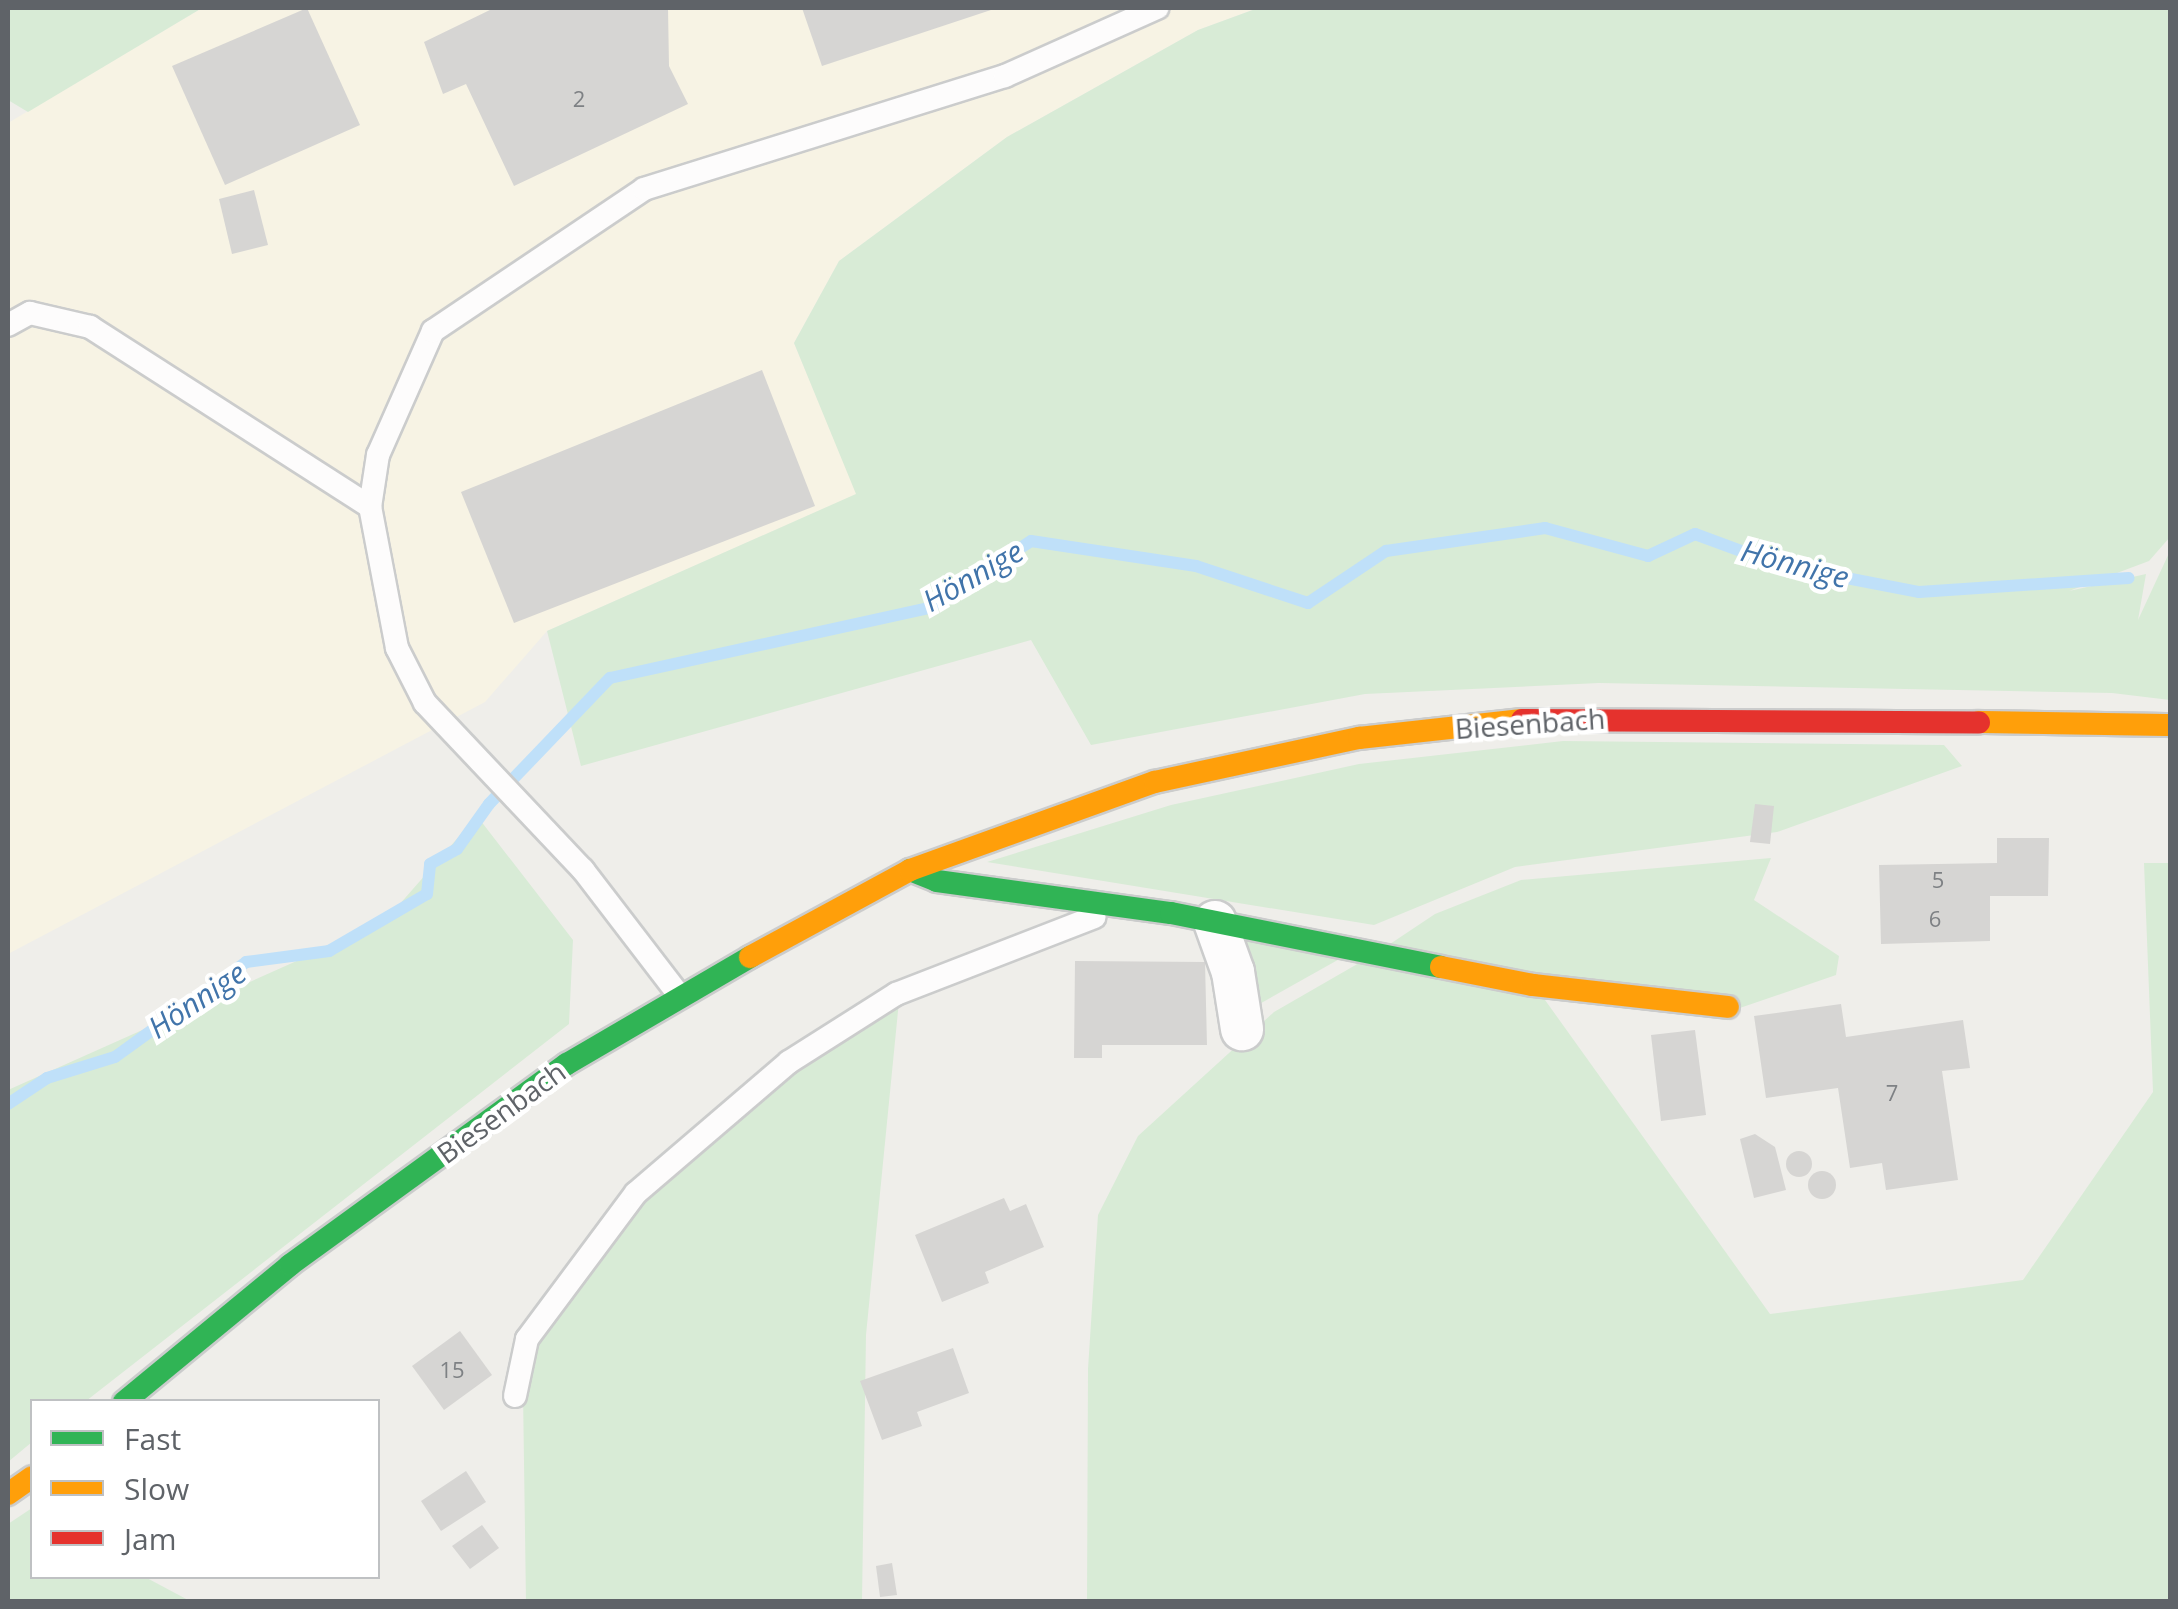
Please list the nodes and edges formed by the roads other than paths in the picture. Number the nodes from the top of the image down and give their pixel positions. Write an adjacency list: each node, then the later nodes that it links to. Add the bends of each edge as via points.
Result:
1 (1157, 8): 3 (lane, via 1005,76 644,189 434,330 378,455)
2 (8, 325): 3 (lane, via 30,313 90,327)
3 (370, 507): 8 (lane, via 397,648 425,702 531,814)
4 (2170, 725): 5 (main road, Biesenbach, via 1556,716 1359,738 1155,782)
5 (910, 870): 6 (main road, via 937,881); 8 (main road, Biesenbach)
6 (1117, 909): 7 (main road); 11 (lane, via 896,994 789,1062 636,1193 526,1339)
7 (1215, 922): 9 (main road, via 1533,985); 10 (street, via 1234,972)
8 (679, 995): 12 (main road, Biesenbach, via 568,1064 305,1254)
9 (1728, 1007)
10 (1242, 1029)
11 (515, 1396)
12 (128, 1399)

